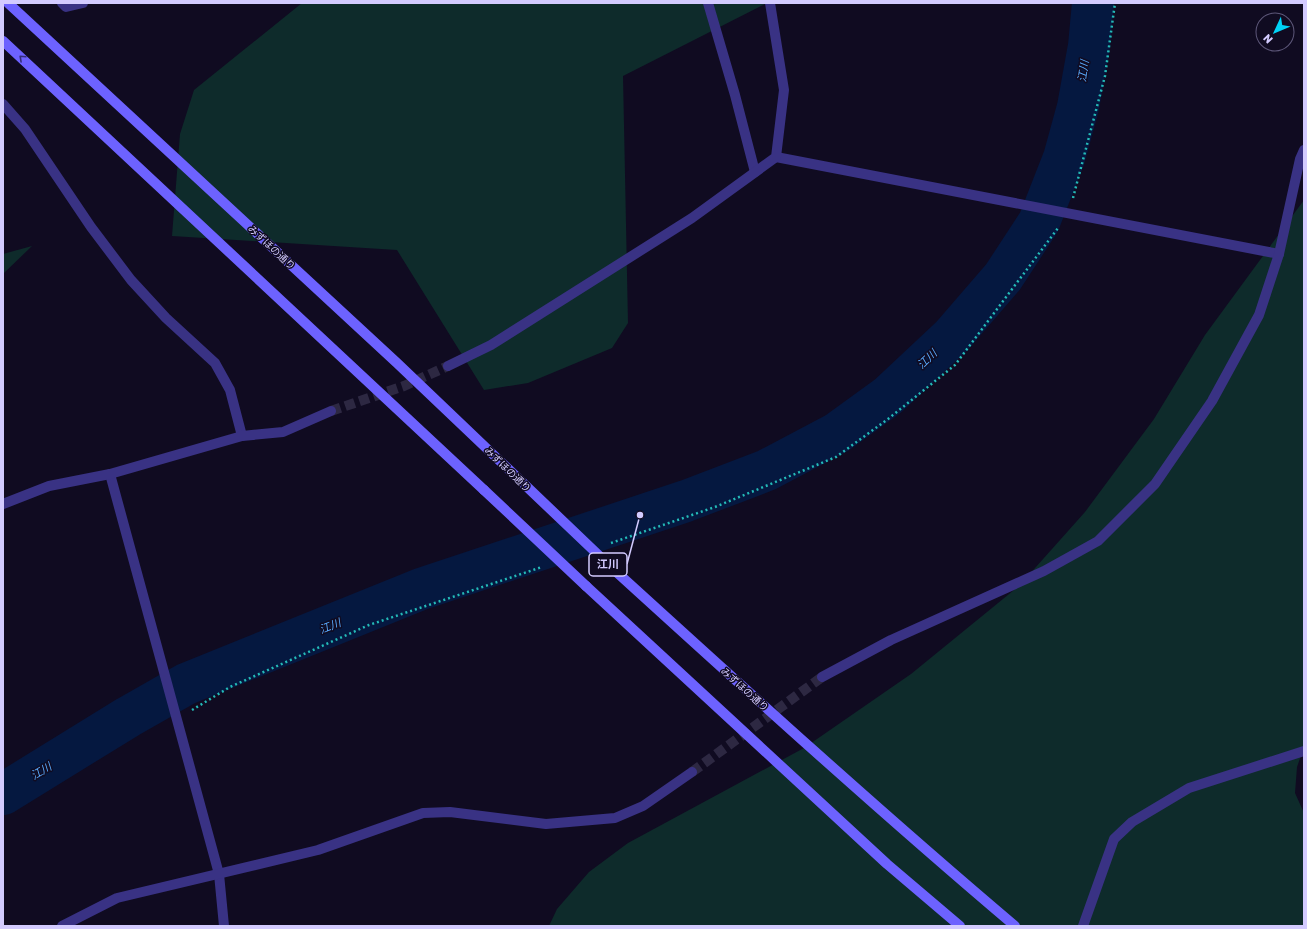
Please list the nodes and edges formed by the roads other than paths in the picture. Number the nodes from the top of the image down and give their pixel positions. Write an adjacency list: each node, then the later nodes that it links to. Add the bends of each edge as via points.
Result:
1 (8, 3): 24 (street, みずほの通り, bridge, via 397,362 611,567 759,702)
2 (62, 3): 3 (street, via 66,7)
3 (83, 3)
4 (708, 3): 10 (street)
5 (770, 3): 9 (street, via 784,90)
6 (3, 41): 23 (street, one-way to 6, bridge, via 881,859)
7 (3, 104): 14 (street, via 25,129 91,227 131,280 166,318 215,363 230,390)
8 (1304, 150): 11 (street)
9 (776, 157): 10 (street); 11 (street)
10 (755, 172): 12 (street, via 692,218 491,345)
11 (1279, 254): 17 (street, via 1259,316 1212,402 1155,484 1098,541 1044,571 891,640)
12 (448, 366)
13 (331, 410): 14 (street, via 283,432)
14 (242, 436): 15 (street)
15 (110, 474): 16 (street, via 49,486); 20 (street)
16 (3, 504)
17 (822, 677)
18 (1304, 751): 25 (street, via 1189,788 1132,822 1114,839)
19 (692, 772): 20 (street, via 643,806 615,818 546,824 450,812 423,813 318,850)
20 (219, 874): 21 (street, via 118,898); 22 (street)
21 (62, 926)
22 (224, 926)
23 (960, 926)
24 (1015, 926)
25 (1083, 926)

